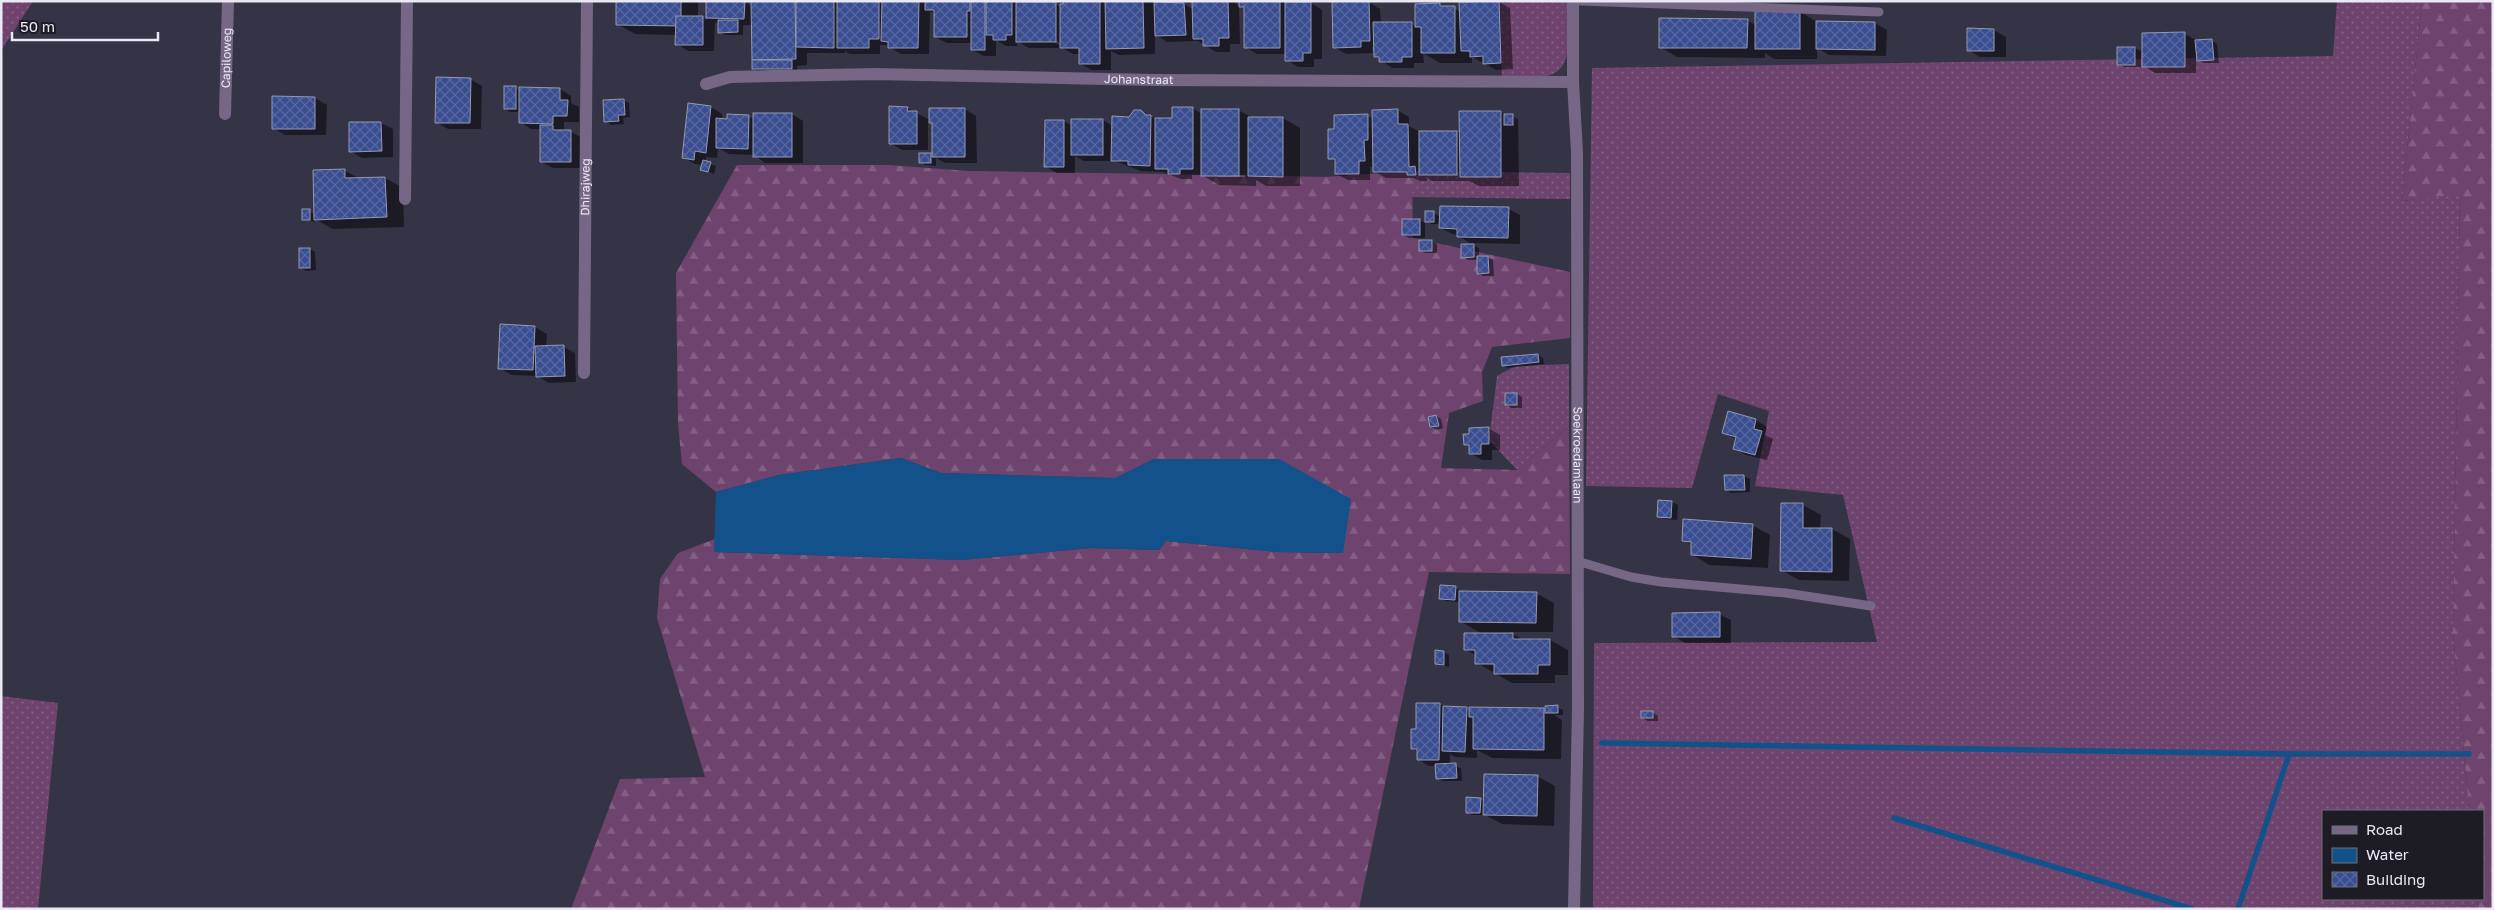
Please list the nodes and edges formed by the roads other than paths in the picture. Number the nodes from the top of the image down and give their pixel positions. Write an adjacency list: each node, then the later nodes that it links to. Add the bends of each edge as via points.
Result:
1 (228, 1): 9 (street, Capiloweg)
2 (407, 1): 10 (street)
3 (587, 1): 11 (street, Dhirajweg)
4 (1573, 1): 7 (street, Soekroedamlaan)
5 (1581, 1): 6 (lane)
6 (1879, 12)
7 (1573, 82): 8 (street, Johanstraat, via 1153,80 875,74 730,77); 12 (street, Soekroedamlaan, via 1577,152)
8 (706, 84)
9 (225, 114)
10 (405, 199)
11 (584, 373)
12 (1577, 561): 13 (lane, via 1660,582 1786,593); 14 (street, Soekroedamlaan)
13 (1871, 606)
14 (1574, 909)

